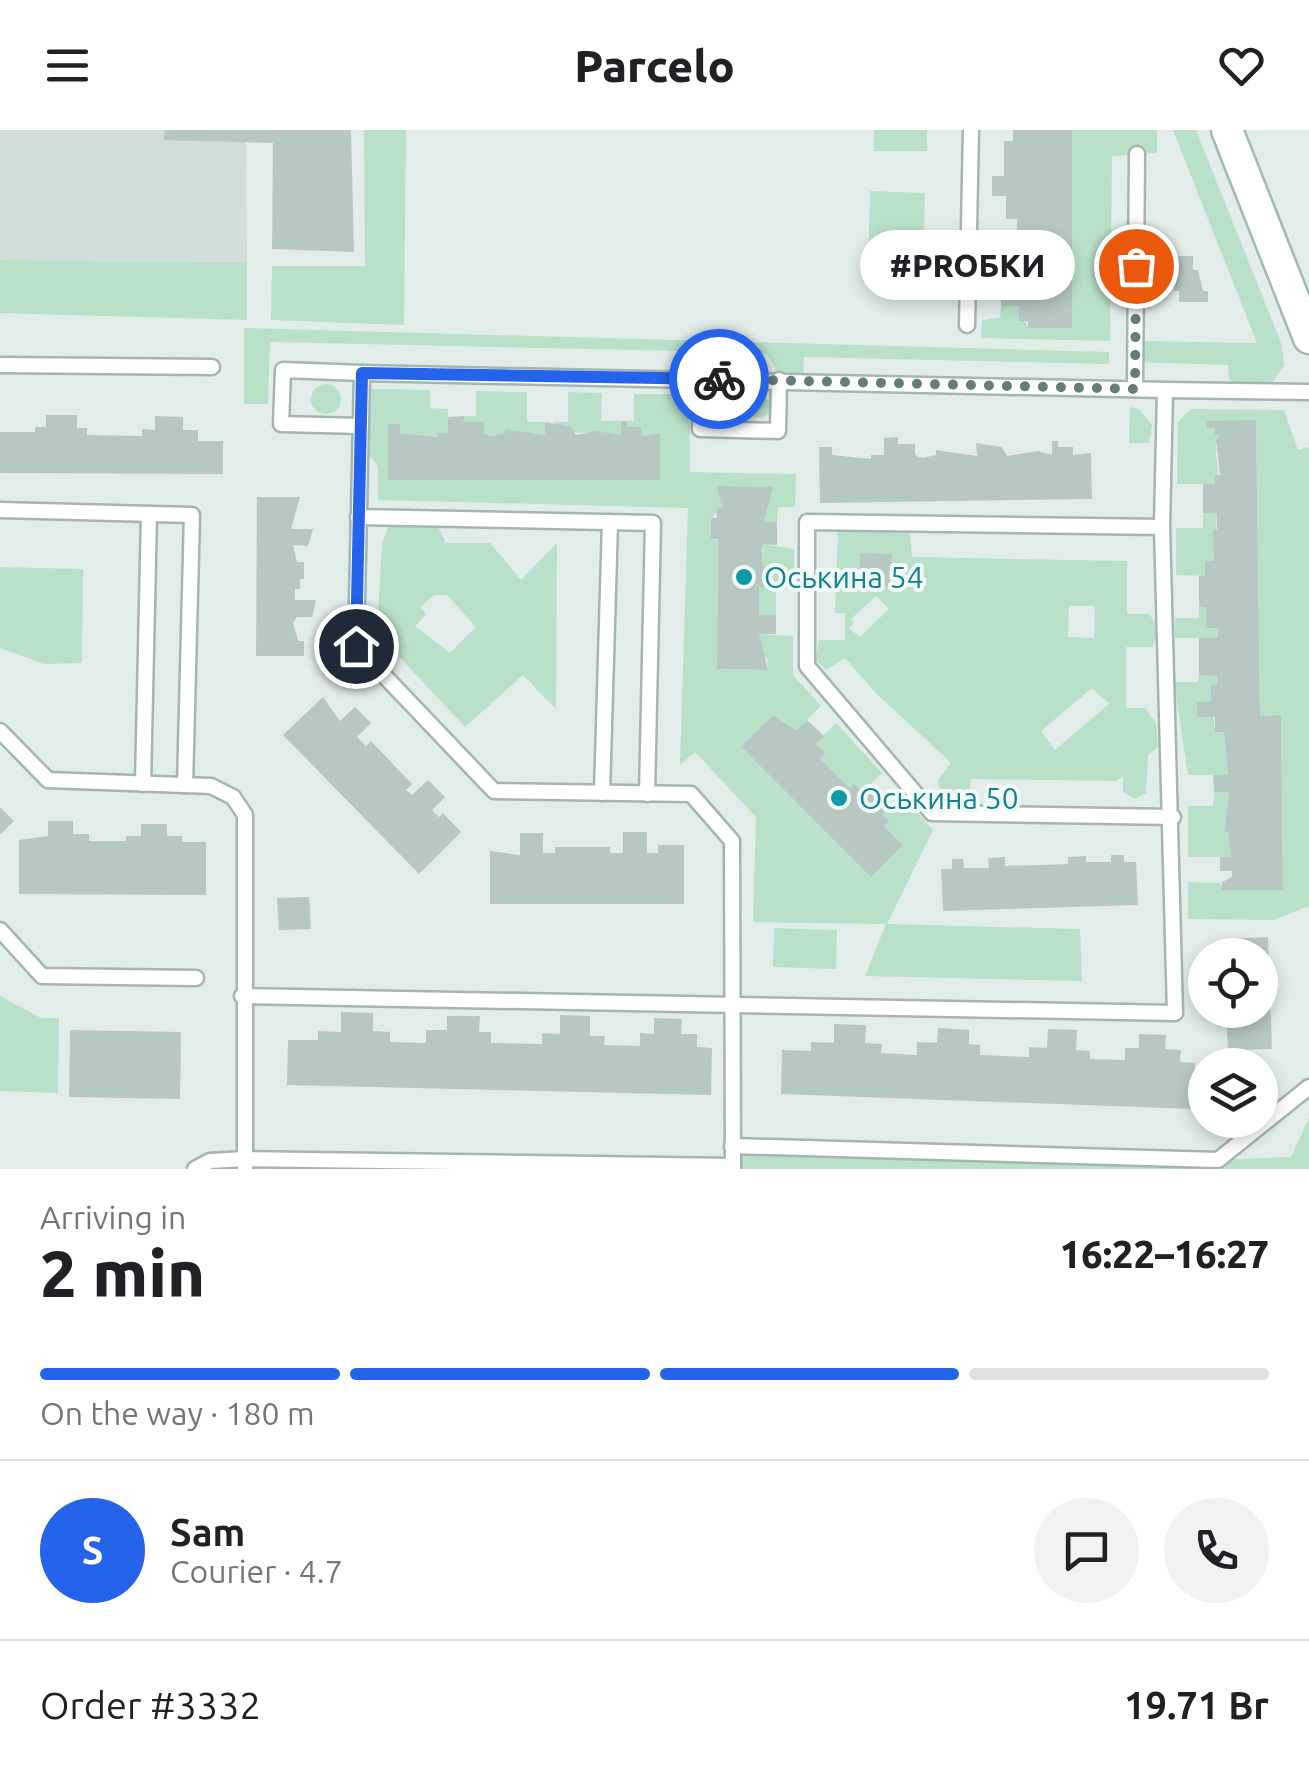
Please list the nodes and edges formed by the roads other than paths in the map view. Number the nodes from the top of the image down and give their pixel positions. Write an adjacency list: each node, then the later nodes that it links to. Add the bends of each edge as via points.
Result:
1 (971, 130): 4 (lane)
2 (1227, 130): 5 (street)
3 (1137, 154): 11 (lane)
4 (968, 325)
5 (1309, 338)
6 (0, 365): 7 (lane)
7 (212, 367)
8 (362, 373): 9 (lane); 14 (lane); 14 (lane, via 284,370 281,424)
9 (702, 379): 10 (lane); 10 (lane, via 700,430 778,431)
10 (779, 380): 11 (lane)
11 (1135, 389): 12 (lane)
12 (1165, 390): 13 (lane); 19 (lane)
13 (1309, 392)
14 (360, 426): 17 (lane)
15 (0, 510): 16 (lane)
16 (149, 514): 21 (lane); 22 (lane, via 192,515)
17 (358, 517): 18 (lane); 23 (lane, via 356,646 494,791)
18 (610, 522): 23 (lane); 24 (lane, via 653,523)
19 (1162, 527): 25 (lane); 25 (lane, via 807,522 807,666 932,813)
20 (0, 731): 21 (lane, via 48,780)
21 (142, 784): 22 (lane)
22 (185, 785): 29 (lane, via 212,786 234,797 245,816)
23 (602, 793): 24 (lane)
24 (646, 794): 30 (lane, via 692,794 732,841)
25 (1173, 817): 30 (lane, via 1176,1013)
26 (0, 930): 27 (lane)
27 (8, 946): 28 (lane, via 42,976)
28 (196, 978)
29 (242, 996): 30 (lane); 33 (lane)
30 (729, 1004): 32 (lane)
31 (1309, 1087): 32 (lane, via 1218,1160)
32 (732, 1146): 34 (lane)
33 (245, 1164): 34 (lane); 35 (lane, via 210,1161)
34 (733, 1168)
35 (195, 1169)

